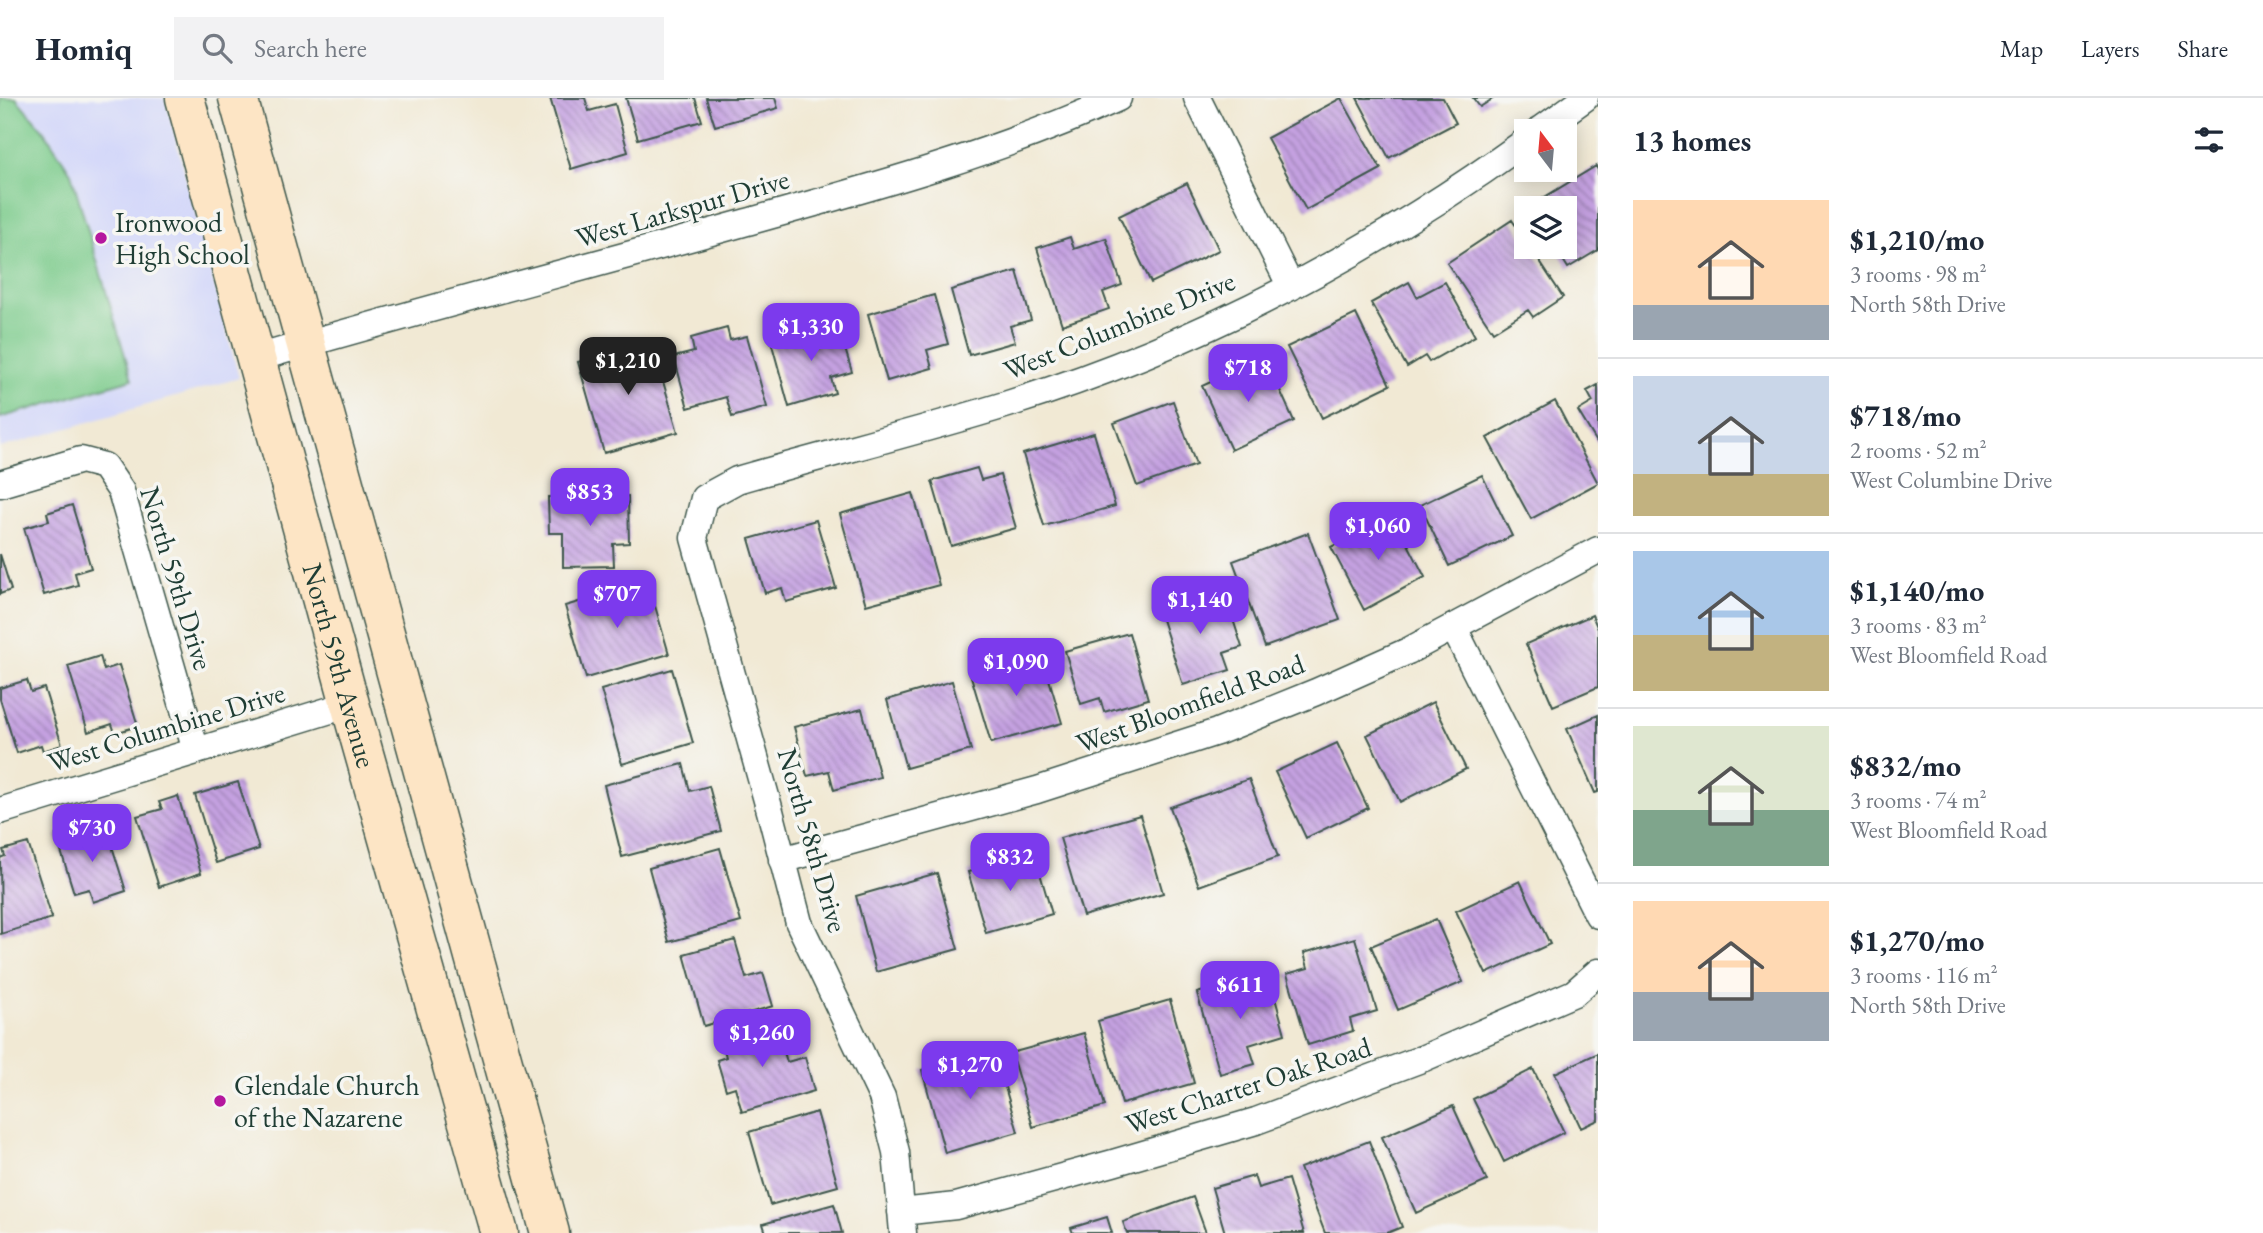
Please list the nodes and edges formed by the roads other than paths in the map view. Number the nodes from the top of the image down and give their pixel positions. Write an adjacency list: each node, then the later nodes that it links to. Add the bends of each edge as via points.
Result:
1 (186, 98): 10 (main road, North 59th Avenue)
2 (239, 98): 9 (main road, North 59th Avenue)
3 (1118, 98): 9 (street, West Larkspur Drive, via 1027,136 878,186)
4 (1198, 98): 8 (street)
5 (1585, 98): 6 (street)
6 (1556, 119)
7 (1514, 150): 8 (street, West Columbine Drive, via 1460,188)
8 (1291, 287): 12 (street, West Columbine Drive, via 1097,373 1008,404 737,480)
9 (306, 344): 10 (street, West Larkspur Drive); 23 (main road, North 59th Avenue)
10 (257, 358): 15 (main road, North 59th Avenue)
11 (0, 485): 16 (street, North 59th Drive, via 81,460 104,466 121,491)
12 (704, 498): 18 (street, North 58th Drive, via 694,538)
13 (1598, 550): 14 (street, West Bloomfield Road)
14 (1454, 628): 18 (street, West Bloomfield Road, via 1217,732 1037,790); 19 (street)
15 (350, 704): 16 (street, West Columbine Drive); 22 (main road, North 59th Avenue)
16 (196, 751): 17 (street, West Columbine Drive)
17 (0, 811)
18 (782, 860): 21 (street, North 58th Drive, via 799,923 881,1097 896,1152)
19 (1598, 915)
20 (1598, 972): 21 (street, West Charter Oak Road, via 1574,993 1424,1058 1256,1121)
21 (902, 1223)
22 (499, 1233)
23 (550, 1233)

